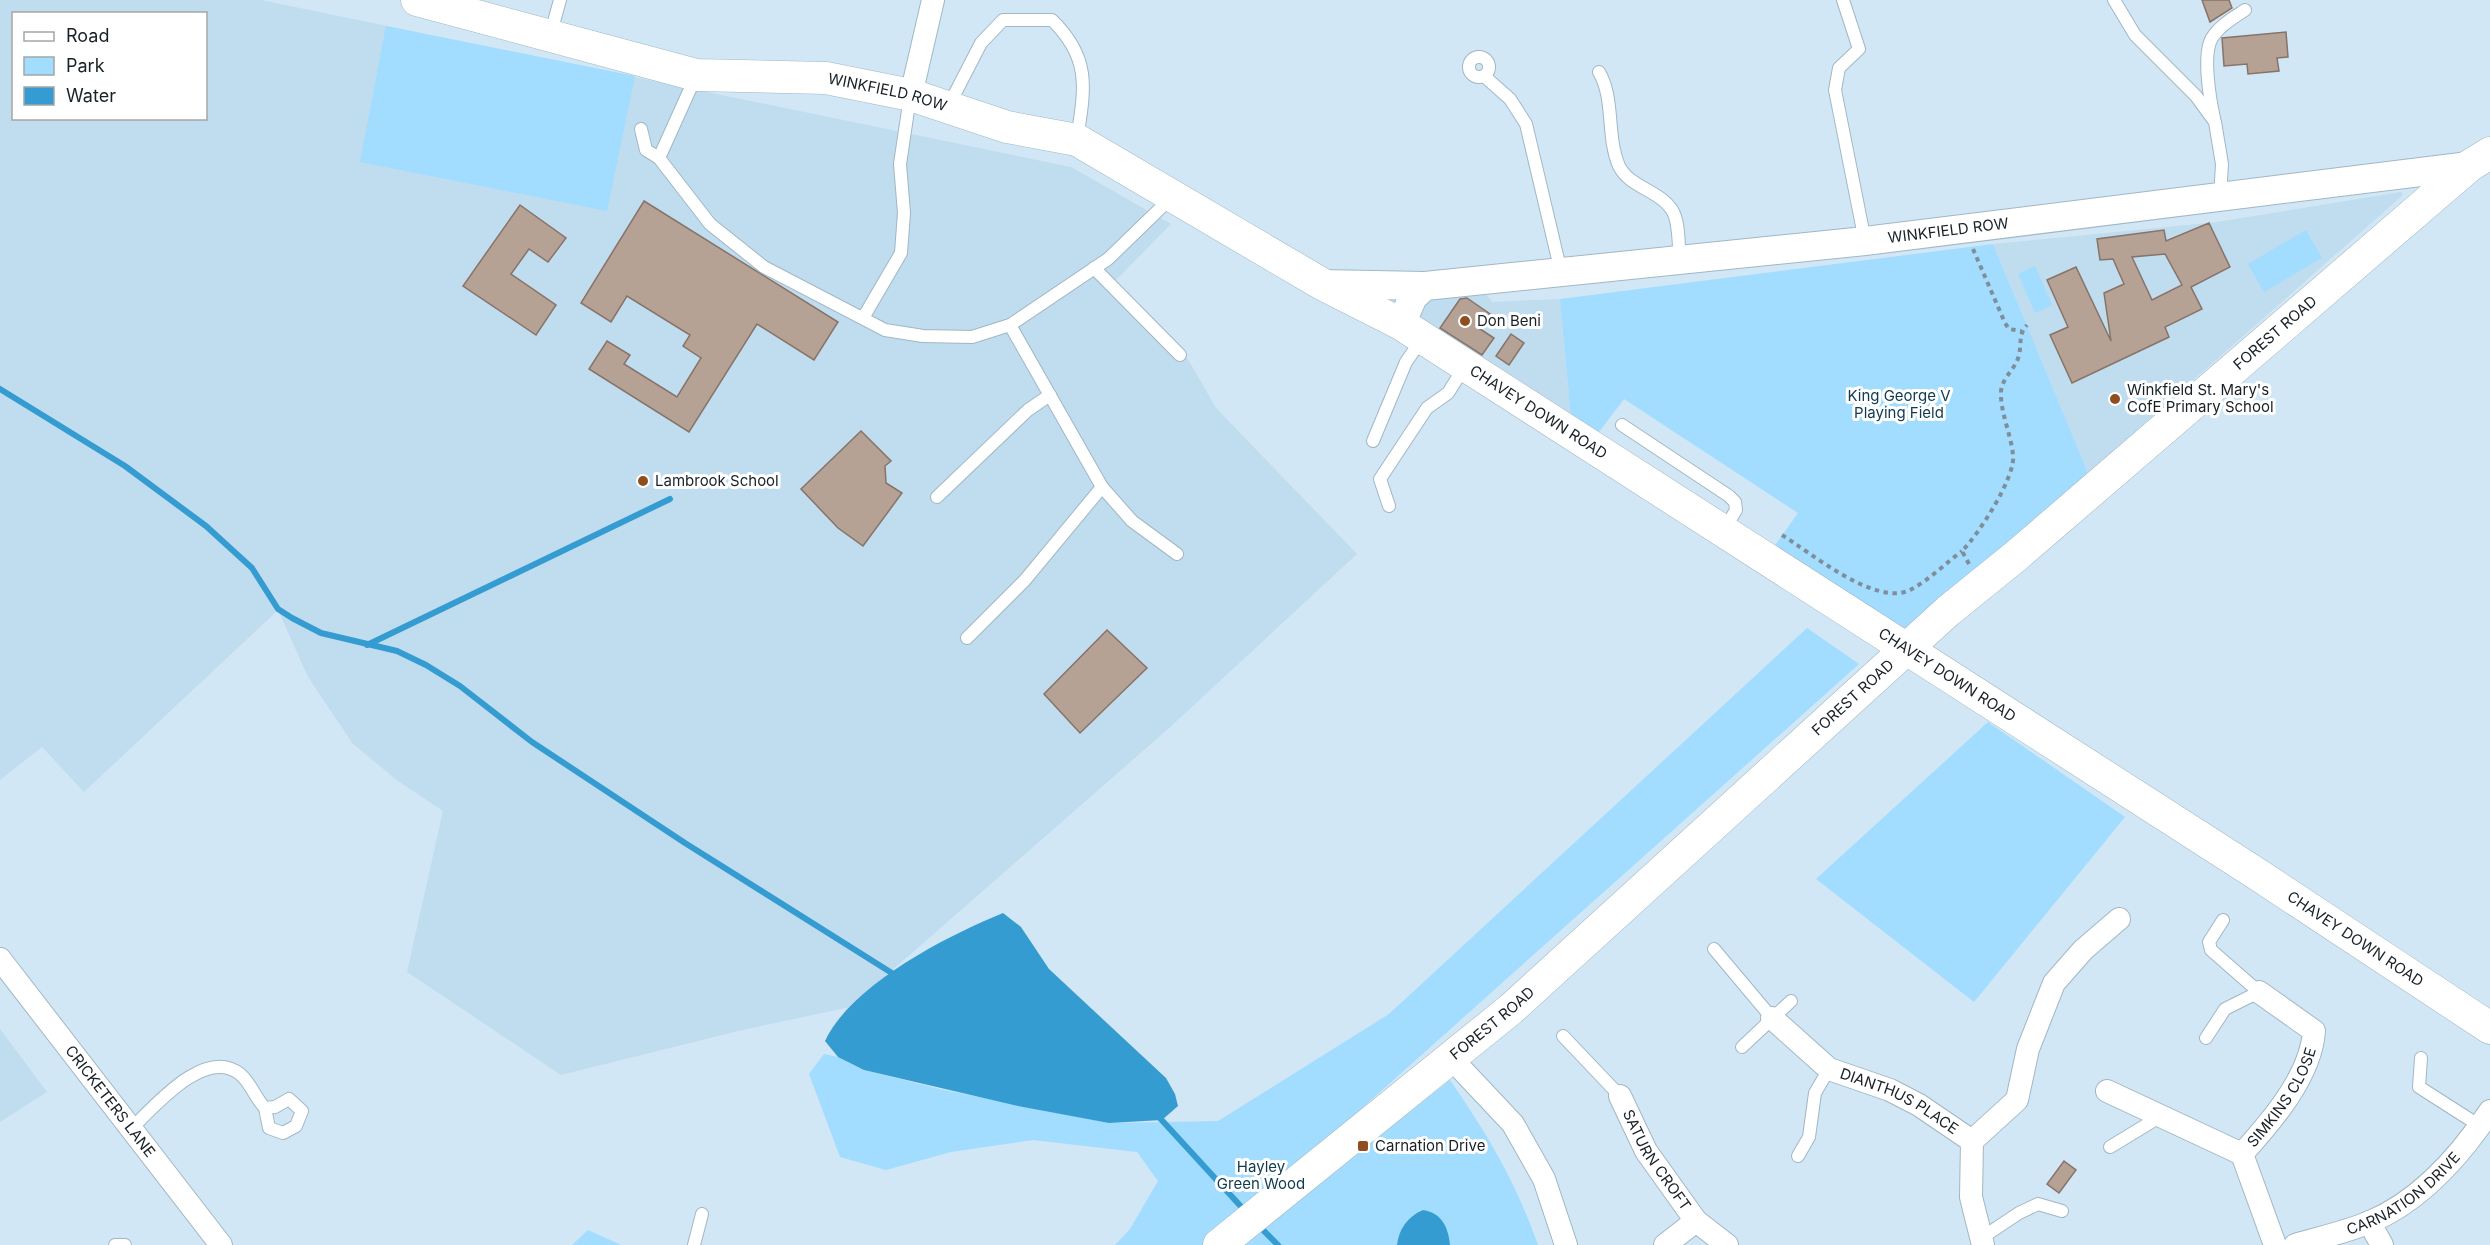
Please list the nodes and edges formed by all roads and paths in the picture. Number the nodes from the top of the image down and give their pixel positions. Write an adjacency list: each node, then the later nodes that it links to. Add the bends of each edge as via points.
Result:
1 (417, 0): 7 (main road, WINKFIELD ROW)
2 (560, 0): 7 (lane)
3 (933, 0): 11 (street)
4 (1843, 0): 21 (lane, via 1859,49 1839,68 1835,90)
5 (2114, 0): 13 (lane, via 2135,34 2196,96)
6 (2244, 9): 13 (lane, via 2210,40 2207,88)
7 (550, 36): 9 (main road, WINKFIELD ROW)
8 (1599, 72): 22 (lane, via 1607,85 1611,147 1621,170 1659,195 1674,212)
9 (696, 75): 11 (main road, WINKFIELD ROW, via 826,78); 16 (lane)
10 (1484, 76): 24 (lane, via 1510,99 1526,124)
11 (910, 95): 12 (main road, WINKFIELD ROW); 27 (lane, via 900,164 904,213 901,253)
12 (947, 108): 15 (main road, WINKFIELD ROW, via 1007,126); 15 (lane, via 981,43 1003,20 1052,20 1070,38 1082,66)
13 (2215, 122): 19 (lane, via 2222,164)
14 (640, 129): 16 (lane, via 646,150)
15 (1077, 140): 18 (main road, WINKFIELD ROW)
16 (659, 158): 27 (lane, via 710,224 764,267)
17 (2479, 160): 19 (street, WINKFIELD ROW); 44 (main road, FOREST ROAD)
18 (1173, 195): 23 (lane); 25 (main road, WINKFIELD ROW)
19 (2220, 198): 20 (street, WINKFIELD ROW)
20 (1965, 229): 21 (street, WINKFIELD ROW); 31 (path, via 2005,323 2009,329)
21 (1864, 241): 22 (street, WINKFIELD ROW)
22 (1680, 261): 24 (street, WINKFIELD ROW)
23 (1094, 268): 28 (lane); 32 (lane)
24 (1561, 272): 26 (street, WINKFIELD ROW)
25 (1322, 284): 26 (street, WINKFIELD ROW); 30 (main road, WINKFIELD ROW)
26 (1425, 286): 30 (street, via 1413,297)
27 (863, 318): 28 (lane, via 885,330 922,336 972,337)
28 (1010, 325): 34 (lane)
29 (2027, 325): 31 (path)
30 (1412, 331): 33 (main road, CHAVEY DOWN ROAD); 36 (lane, via 1406,362)
31 (2021, 331): 42 (path, via 2019,355 2003,382 2001,394 2014,457 2012,469 1978,534)
32 (1180, 355)
33 (1466, 365): 39 (lane, via 1448,393 1427,408 1380,479); 40 (main road, CHAVEY DOWN ROAD)
34 (1050, 395): 37 (lane); 38 (lane, via 1028,410)
35 (1622, 425): 40 (lane, via 1735,502 1736,510)
36 (1373, 441)
37 (1102, 487): 43 (lane, via 1132,521); 45 (lane, via 1025,580)
38 (937, 497)
39 (1389, 506)
40 (1724, 531): 46 (main road, CHAVEY DOWN ROAD)
41 (1782, 535): 42 (path, via 1882,594 1909,591)
42 (1962, 551): 44 (path)
43 (1178, 554)
44 (1980, 585): 46 (main road, FOREST ROAD)
45 (967, 638)
46 (1907, 648): 54 (main road, CHAVEY DOWN ROAD); 58 (main road, FOREST ROAD, via 1511,1009)
47 (2118, 919): 67 (street, via 2054,983 2028,1049 2017,1100)
48 (2223, 920): 51 (lane, SIMKINS CLOSE, via 2209,942 2211,950)
49 (1714, 949): 53 (lane)
50 (0, 959): 66 (street, CRICKETERS LANE)
51 (2259, 992): 56 (lane, via 2225,1009); 69 (street, SIMKINS CLOSE, via 2314,1031 2313,1048 2278,1113)
52 (1791, 1001): 53 (lane)
53 (1772, 1018): 57 (lane); 60 (street, DIANTHUS PLACE)
54 (2490, 1028)
55 (1563, 1036): 62 (lane)
56 (2206, 1038)
57 (1742, 1047)
58 (1450, 1057): 75 (main road, FOREST ROAD); 81 (street, via 1513,1124 1544,1179)
59 (2421, 1058): 65 (lane, via 2419,1088)
60 (1829, 1069): 67 (street, DIANTHUS PLACE, via 1890,1089); 70 (lane, via 1815,1093 1809,1137)
61 (2107, 1091): 64 (street, SIMKINS CLOSE)
62 (1620, 1096): 73 (street, SATURN CROFT, via 1646,1151)
63 (266, 1108): 66 (lane, via 241,1075 232,1069 211,1068 183,1080)
64 (2161, 1116): 68 (lane); 69 (street, SIMKINS CLOSE)
65 (2485, 1119): 74 (street, CARNATION DRIVE, via 2431,1183)
66 (131, 1129): 79 (street, CRICKETERS LANE)
67 (1972, 1141): 76 (street, via 1971,1197)
68 (2110, 1147)
69 (2242, 1154): 84 (street, SIMKINS CLOSE)
70 (1798, 1156)
71 (2062, 1211): 76 (lane, via 2038,1204 2019,1213)
72 (702, 1214): 80 (lane)
73 (1696, 1221): 82 (street, SATURN CROFT); 83 (street, SATURN CROFT)
74 (2369, 1222): 85 (street, CARNATION DRIVE); 86 (street)
75 (1231, 1236)
76 (1982, 1242)
77 (115, 1245): 78 (lane)
78 (125, 1245)
79 (221, 1245)
80 (694, 1245)
81 (1566, 1245)
82 (1665, 1245)
83 (1727, 1245)
84 (2275, 1245)
85 (2295, 1245)
86 (2382, 1245)

